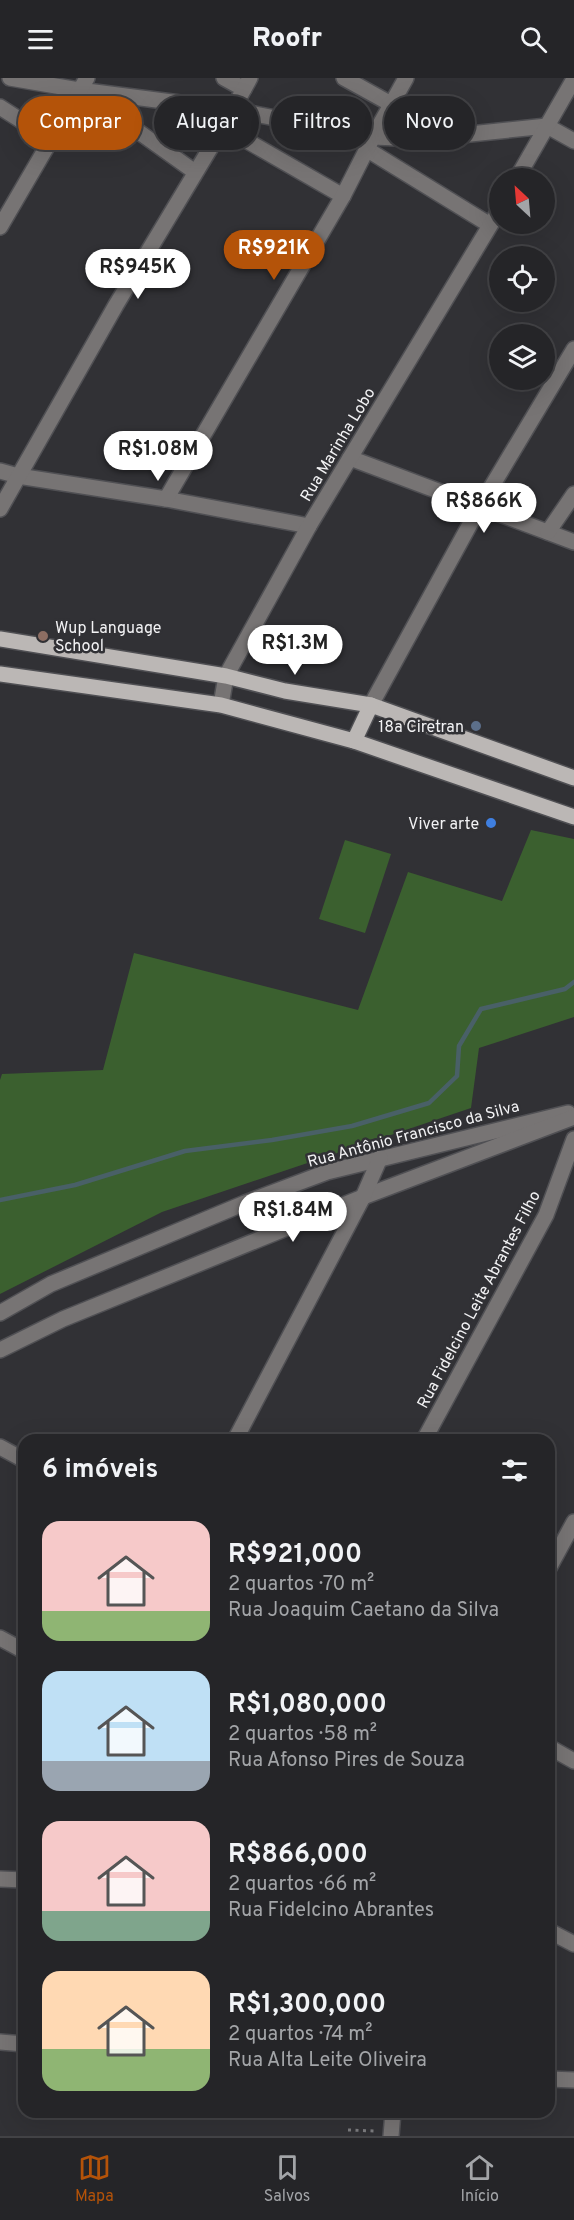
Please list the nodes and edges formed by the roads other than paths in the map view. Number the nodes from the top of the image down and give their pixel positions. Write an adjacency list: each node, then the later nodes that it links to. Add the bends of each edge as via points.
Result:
1 (10, 78): 7 (street)
2 (224, 78): 6 (street)
3 (344, 78): 10 (street)
4 (406, 78): 9 (street)
5 (574, 79): 14 (street)
6 (247, 83)
7 (83, 84): 8 (street); 24 (street)
8 (154, 96)
9 (396, 96)
10 (384, 100)
11 (0, 107): 13 (street)
12 (384, 117): 15 (street)
13 (18, 119)
14 (547, 126): 16 (street); 17 (street); 23 (street)
15 (372, 139)
16 (574, 141)
17 (372, 143)
18 (372, 144): 26 (street)
19 (259, 148): 25 (street)
20 (44, 150): 27 (street)
21 (209, 150): 24 (street)
22 (366, 150): 25 (street)
23 (523, 168)
24 (195, 172): 32 (street)
25 (343, 196): 34 (street)
26 (489, 224)
27 (0, 227)
28 (489, 227): 30 (street, Rua Marinha Lobo)
29 (574, 349): 35 (street)
30 (350, 458): 35 (street); 37 (street, Rua Marinha Lobo)
31 (0, 471): 32 (street)
32 (18, 476): 34 (street); 36 (street)
33 (574, 494): 38 (street)
34 (166, 500): 37 (street)
35 (480, 506): 38 (street); 44 (street)
36 (0, 509)
37 (309, 526): 42 (street, Rua Marinha Lobo)
38 (548, 532): 39 (street)
39 (574, 542)
40 (0, 639): 42 (main road)
41 (0, 674): 43 (main road)
42 (226, 676): 43 (street, Rua Marinha Lobo); 44 (main road, via 285,691)
43 (220, 705): 45 (main road)
44 (371, 705): 45 (main road); 46 (main road)
45 (354, 741): 47 (main road)
46 (574, 778)
47 (574, 817)
48 (574, 1112): 51 (street, Rua Antônio Francisco da Silva)
49 (574, 1117): 52 (street, Rua Antônio Francisco da Silva)
50 (574, 1139): 56 (street, Rua Fidelcino Leite Abrantes Filho, via 546,1215)
51 (380, 1158): 52 (street); 53 (street, Rua Antônio Francisco da Silva, via 327,1172 245,1203 51,1284)
52 (363, 1197): 54 (street, Rua Antônio Francisco da Silva, via 63,1319); 55 (street)
53 (0, 1313)
54 (0, 1350)
55 (238, 1434)
56 (427, 1434)
57 (0, 1446): 58 (street)
58 (18, 1456)
59 (574, 1522): 60 (street)
60 (555, 1557)
61 (0, 1638): 62 (street)
62 (18, 1648)
63 (555, 1750): 64 (street)
64 (574, 1761)
65 (0, 1879): 66 (street)
66 (18, 1880)
67 (555, 1934): 68 (street)
68 (574, 1944)
69 (0, 2042): 70 (street)
70 (18, 2044)
71 (555, 2079): 72 (street)
72 (574, 2080)
73 (393, 2118): 74 (street)
74 (392, 2134)

